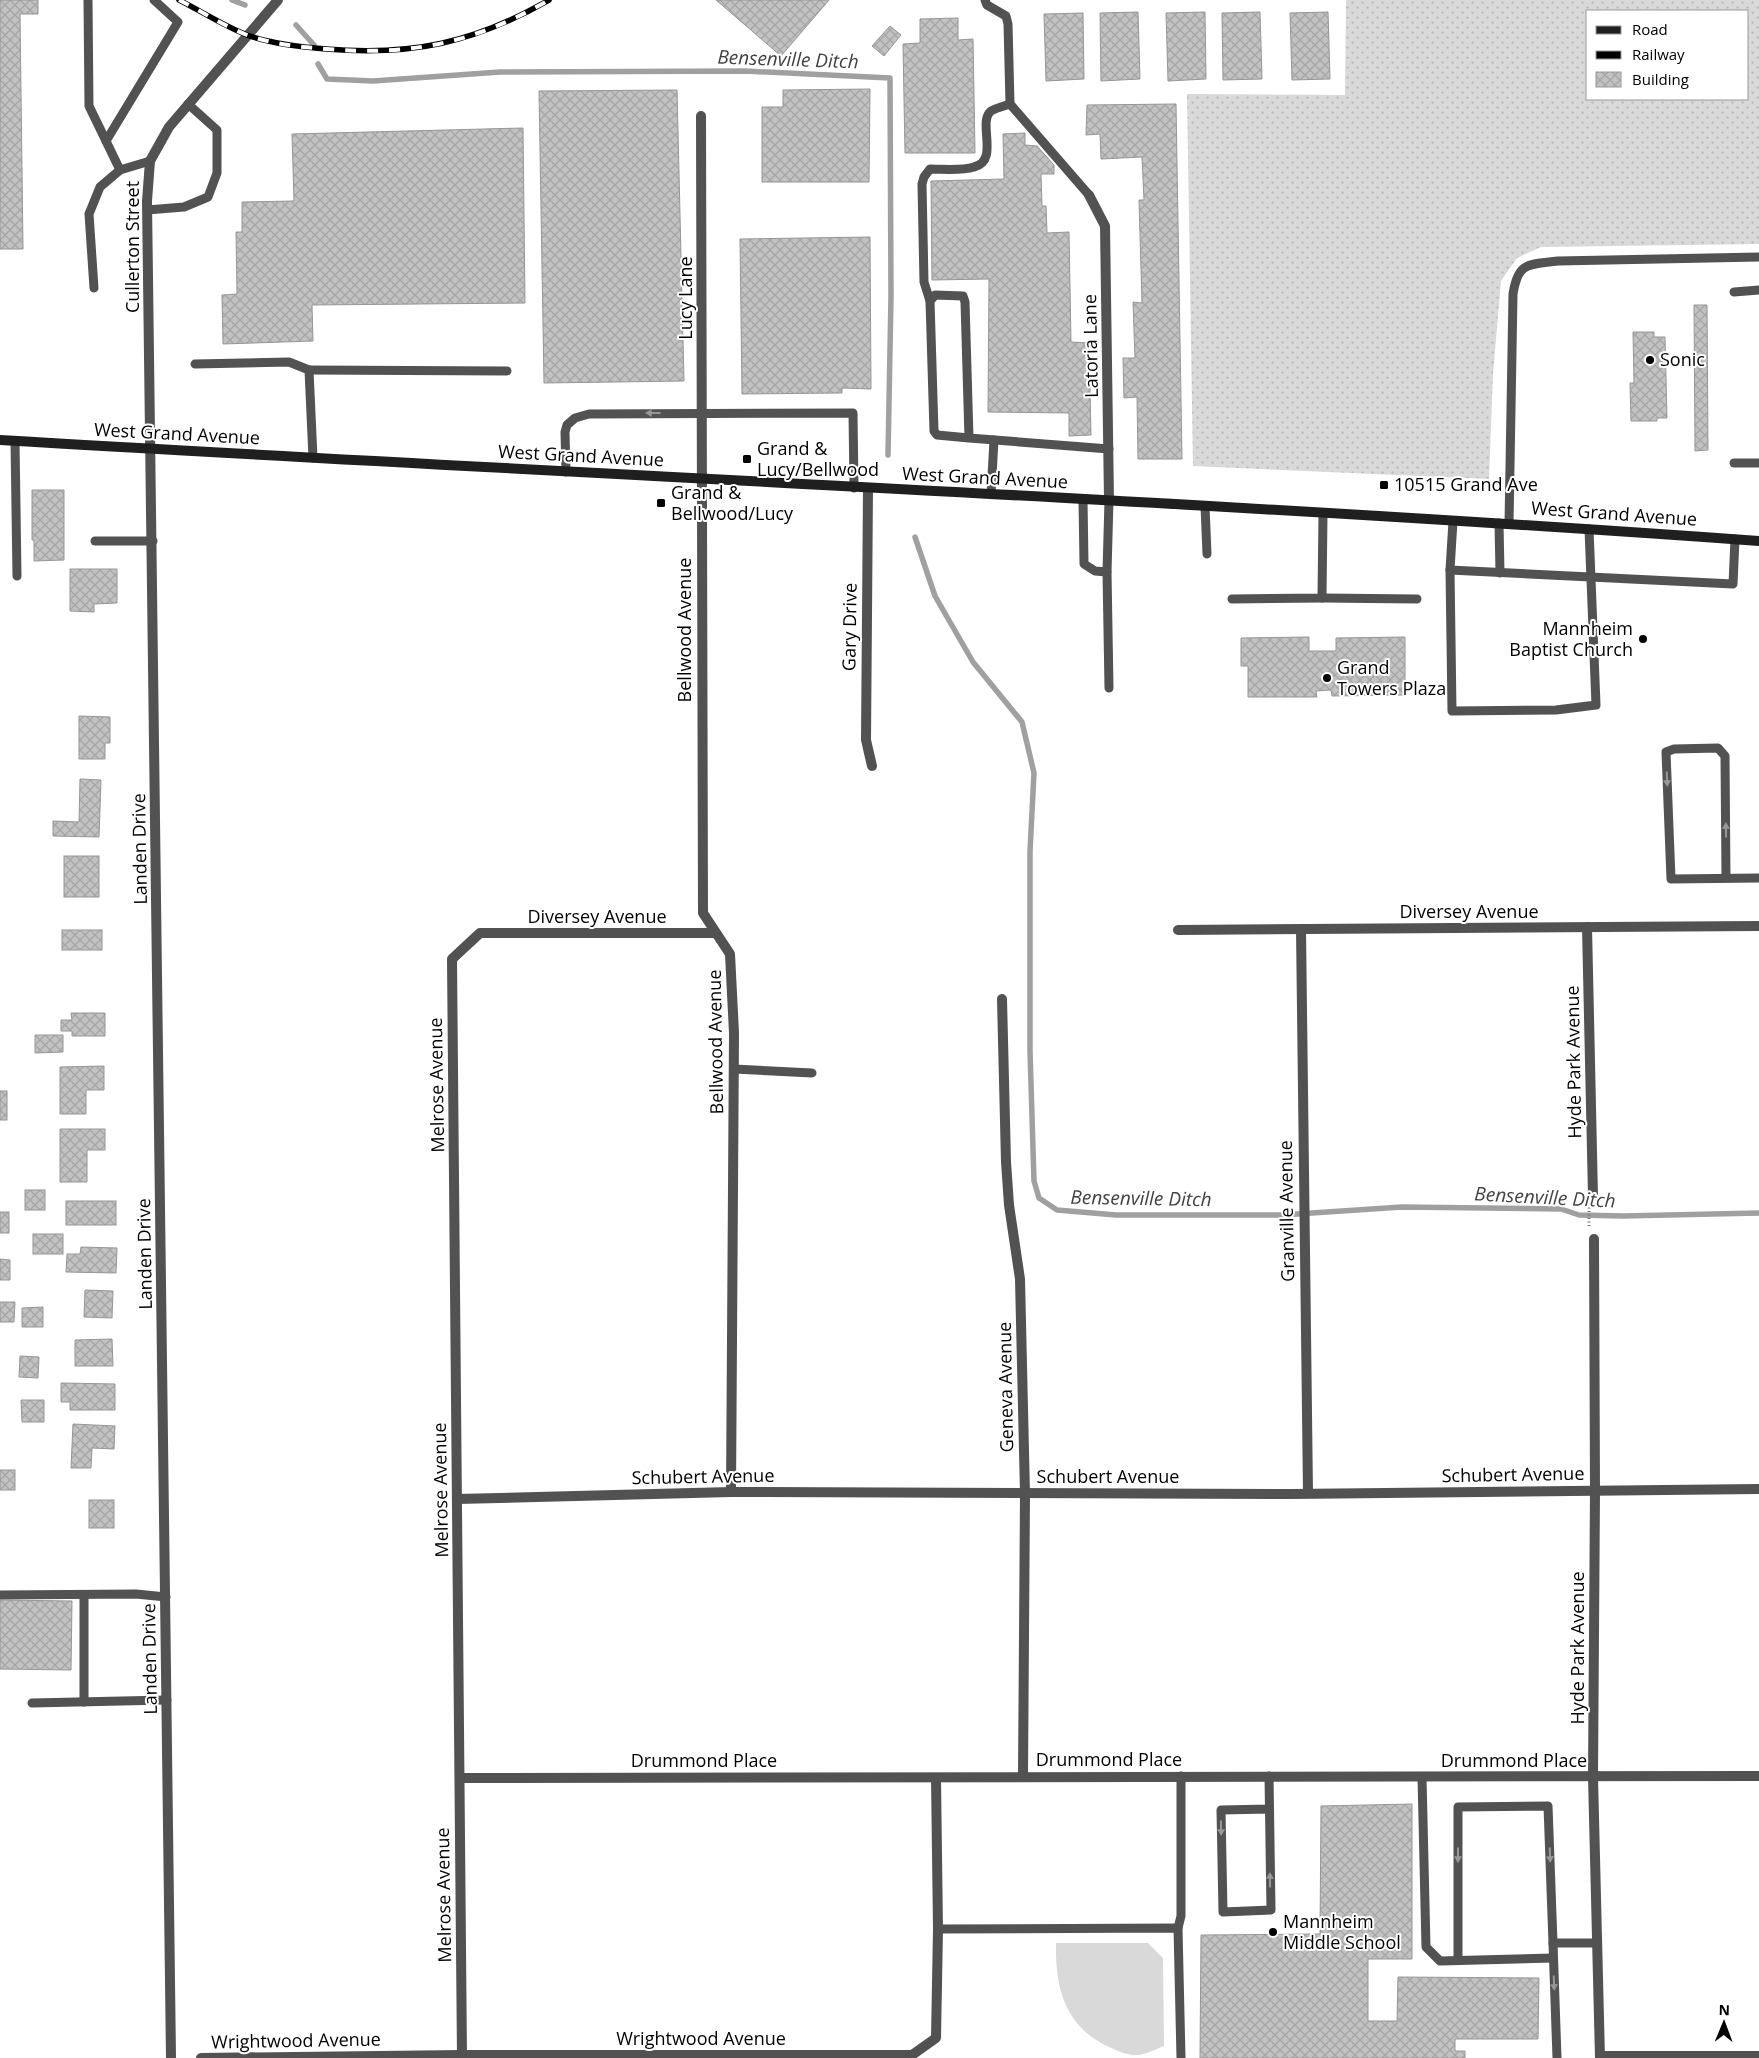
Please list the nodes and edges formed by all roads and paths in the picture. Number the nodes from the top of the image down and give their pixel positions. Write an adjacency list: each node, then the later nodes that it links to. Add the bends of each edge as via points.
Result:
1 (88, 0): 8 (lane, via 89,106)
2 (154, 0): 8 (lane, via 178,22)
3 (278, 0): 5 (street, Cullerton Street)
4 (985, 0): 6 (lane, via 987,5 1006,16 1008,24)
5 (188, 104): 9 (street, Cullerton Street, via 169,127); 12 (lane, via 216,130 217,174 208,197 184,206)
6 (1010, 104): 11 (lane); 17 (lane, via 987,117 987,154 982,163 975,167 930,169 924,177 924,282)
7 (702, 116): 21 (street, Lucy Lane)
8 (106, 141): 10 (lane)
9 (150, 161): 10 (lane); 12 (street, Cullerton Street)
10 (120, 170): 14 (lane, via 100,186 89,214)
11 (1088, 195): 27 (street, Latoria Lane, via 1105,226)
12 (148, 210): 26 (street, Cullerton Street)
13 (1759, 256): 41 (lane, via 1558,261 1528,265 1516,277)
14 (94, 288)
15 (1759, 290): 16 (lane)
16 (1734, 292)
17 (930, 301): 22 (lane, via 934,431 937,435); 22 (lane, via 935,295 963,296 965,302)
18 (195, 364): 19 (lane, via 290,362)
19 (309, 370): 20 (lane); 28 (lane)
20 (507, 371)
21 (702, 413): 31 (lane, one-way to 31, via 589,414 575,418 567,424 565,432); 32 (street, Lucy Lane); 33 (lane, via 853,413)
22 (969, 438): 24 (lane)
23 (0, 440): 25 (main road, West Grand Avenue)
24 (994, 440): 27 (lane); 35 (lane)
25 (15, 441): 26 (main road, West Grand Avenue); 51 (lane)
26 (152, 449): 28 (main road, West Grand Avenue); 45 (street, Landen Drive)
27 (1109, 449): 37 (street, Latoria Lane)
28 (313, 458): 31 (main road, West Grand Avenue)
29 (1734, 463): 30 (lane)
30 (1759, 463)
31 (566, 472): 32 (main road, West Grand Avenue)
32 (701, 479): 33 (main road, West Grand Avenue); 65 (street, Bellwood Avenue, via 703,913)
33 (854, 488): 34 (main road, West Grand Avenue)
34 (868, 488): 35 (main road, West Grand Avenue); 57 (street, Gary Drive, via 866,740)
35 (992, 494): 36 (main road, West Grand Avenue)
36 (1083, 499): 37 (main road, West Grand Avenue); 49 (lane, via 1084,564 1095,571)
37 (1110, 500): 38 (main road, West Grand Avenue); 49 (lane)
38 (1205, 506): 39 (main road, West Grand Avenue); 47 (lane)
39 (1323, 513): 40 (main road, West Grand Avenue); 53 (lane)
40 (1453, 520): 41 (main road, West Grand Avenue); 48 (lane)
41 (1504, 524): 42 (main road, West Grand Avenue); 50 (lane)
42 (1589, 529): 43 (main road, West Grand Avenue); 52 (lane)
43 (1735, 539): 46 (main road, West Grand Avenue); 52 (lane, via 1733,584)
44 (95, 540): 45 (lane)
45 (153, 541): 79 (street, Landen Drive)
46 (1759, 541)
47 (1207, 554)
48 (1450, 570): 50 (lane); 52 (lane, via 1452,711 1556,710 1596,705)
49 (1107, 572): 56 (lane)
50 (1500, 573): 52 (lane)
51 (17, 576)
52 (1590, 577)
53 (1322, 598): 54 (lane); 55 (lane)
54 (1232, 599)
55 (1416, 599)
56 (1110, 688)
57 (872, 766)
58 (1726, 878): 58 (lane, one-way to 58, via 1725,756 1718,748 1666,752 1671,879); 59 (lane)
59 (1759, 878)
60 (1759, 926): 61 (street, Diversey Avenue)
61 (1587, 927): 62 (street, Diversey Avenue); 69 (street, Hyde Park Avenue)
62 (1301, 929): 63 (street, Diversey Avenue); 74 (street, Granville Avenue)
63 (1178, 930)
64 (480, 933): 65 (street, Diversey Avenue); 76 (street, Melrose Avenue, via 452,959)
65 (715, 933): 67 (street, Bellwood Avenue, via 730,954)
66 (1002, 998): 75 (street, Geneva Avenue, via 1009,1205 1020,1279)
67 (734, 1069): 68 (lane); 73 (street, Bellwood Avenue)
68 (812, 1072)
69 (1591, 1197): 70 (path)
70 (1591, 1237): 72 (street, Hyde Park Avenue)
71 (1759, 1489): 72 (street, Schubert Avenue)
72 (1596, 1491): 74 (street, Schubert Avenue); 88 (street, Hyde Park Avenue)
73 (730, 1492): 75 (street, Schubert Avenue); 76 (street, Schubert Avenue)
74 (1308, 1493): 75 (street, Schubert Avenue)
75 (1025, 1494): 83 (street, Geneva Avenue)
76 (457, 1499): 89 (street, Melrose Avenue)
77 (0, 1595): 78 (lane)
78 (84, 1595): 79 (lane); 81 (lane)
79 (166, 1597): 80 (street, Landen Drive)
80 (167, 1700): 81 (lane); 101 (street, Landen Drive)
81 (84, 1702): 82 (lane)
82 (32, 1703)
83 (1023, 1776): 84 (street, Drummond Place); 90 (street, Drummond Place)
84 (1181, 1776): 85 (street, Drummond Place); 92 (lane, via 1181,1916)
85 (1269, 1776): 87 (street, Drummond Place); 91 (lane)
86 (1759, 1776): 88 (street, Drummond Place)
87 (1422, 1777): 88 (street, Drummond Place); 97 (lane, via 1426,1947 1440,1961)
88 (1594, 1777): 95 (street, Hyde Park Avenue)
89 (460, 1778): 90 (street, Drummond Place); 99 (street, Melrose Avenue)
90 (936, 1778): 93 (street, Wrightwood Avenue)
91 (1269, 1809): 91 (lane, one-way to 91, via 1221,1810 1223,1912 1271,1910)
92 (1178, 1928): 93 (lane); 103 (lane)
93 (938, 1929): 99 (street, Wrightwood Avenue, via 936,2038 912,2055)
94 (1554, 1943): 95 (lane); 96 (lane); 97 (lane, via 1548,1806 1458,1806)
95 (1597, 1943): 100 (street, Hyde Park Avenue)
96 (1554, 1958): 97 (lane); 104 (lane, one-way to 104)
97 (1458, 1960)
98 (1759, 2056): 100 (street)
99 (462, 2057): 102 (street, Wrightwood Avenue)
100 (1600, 2057)
101 (171, 2058)
102 (201, 2058)
103 (1181, 2058)
104 (1557, 2058)

